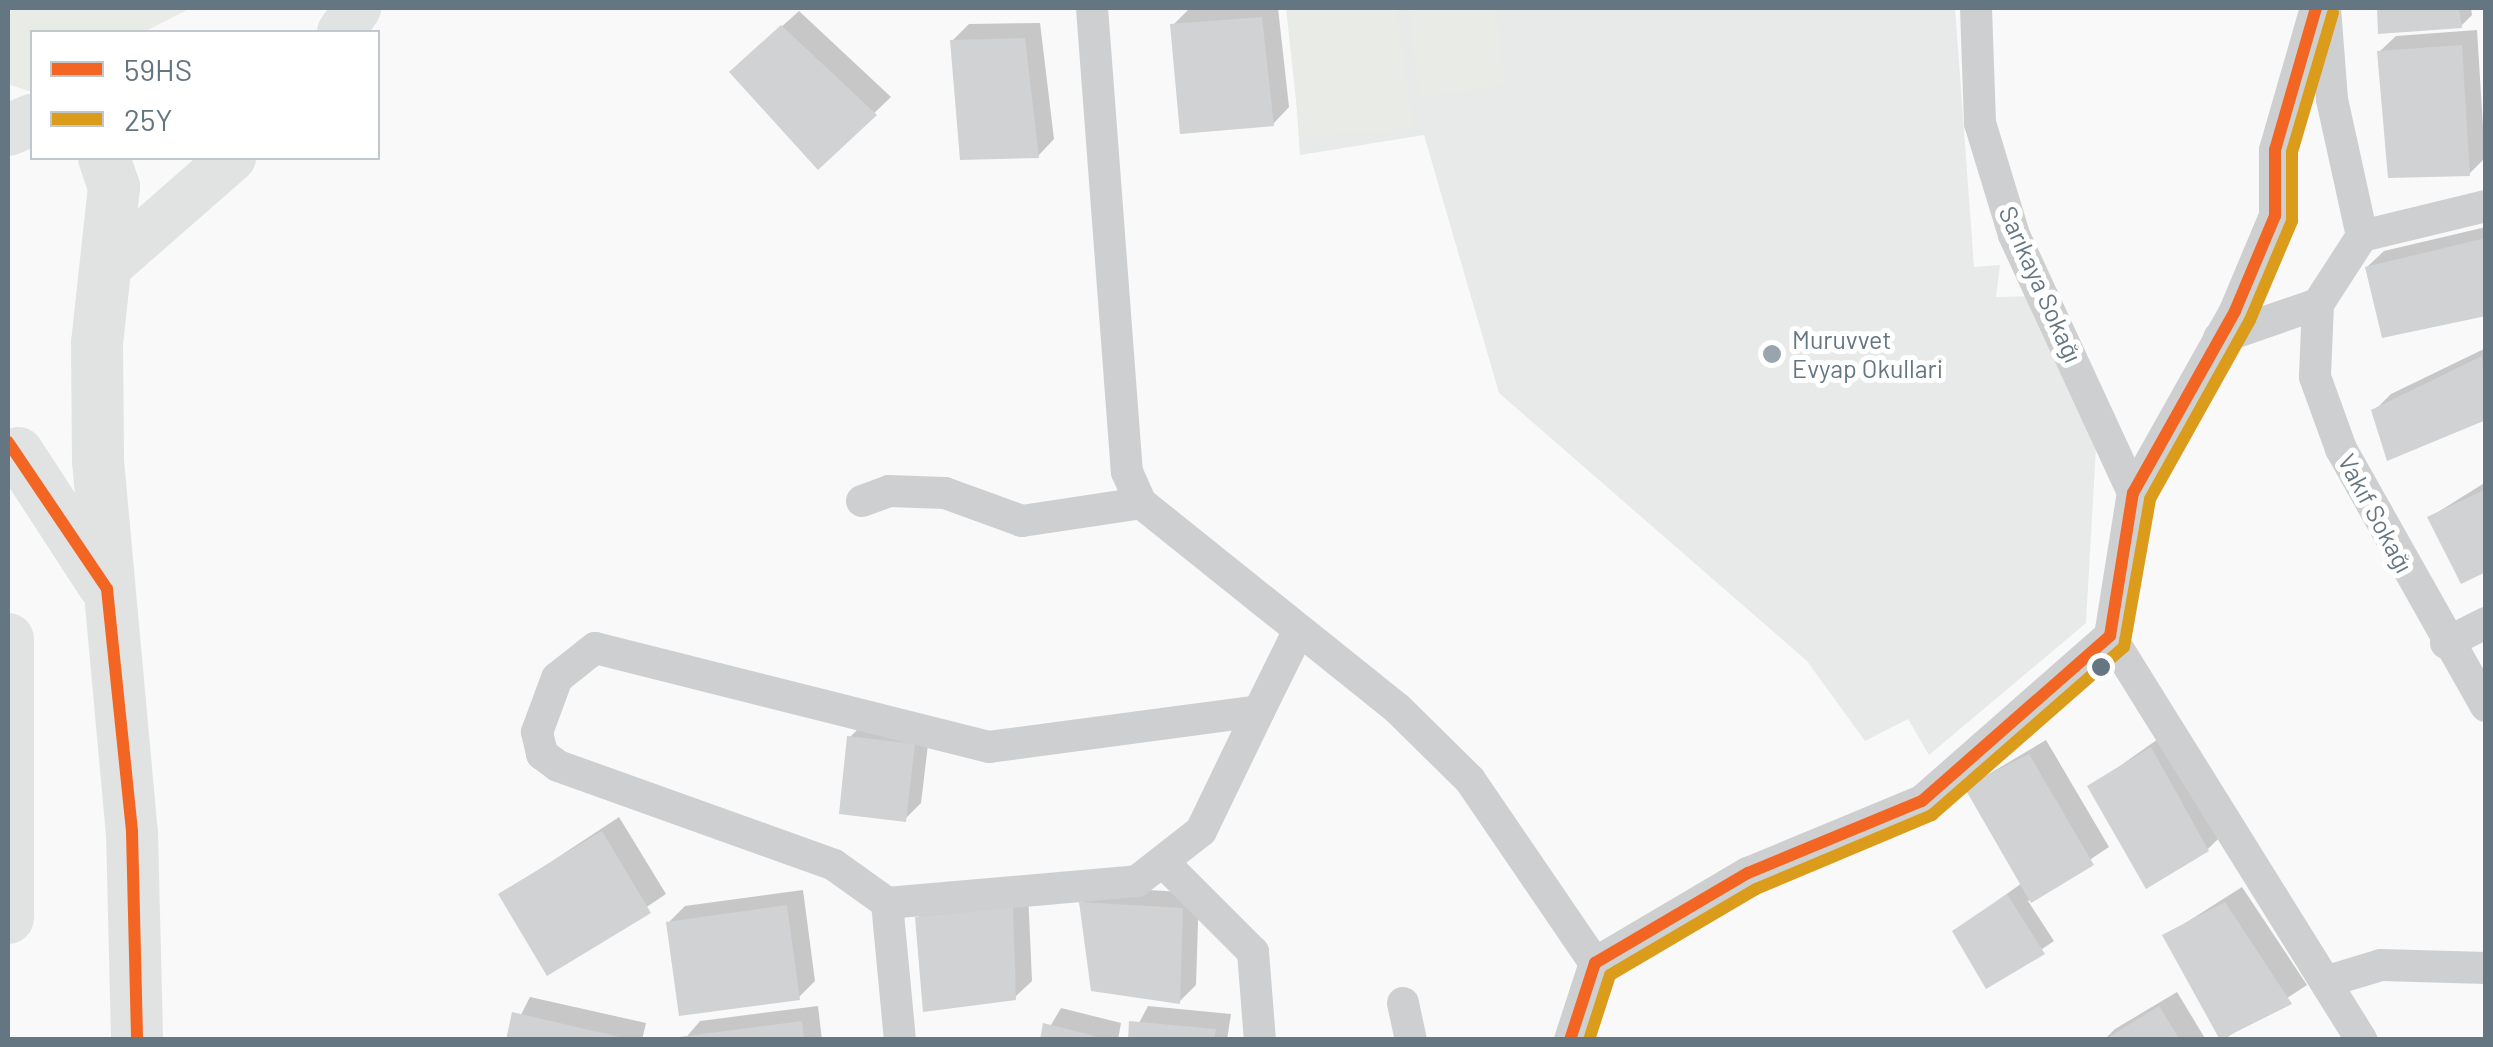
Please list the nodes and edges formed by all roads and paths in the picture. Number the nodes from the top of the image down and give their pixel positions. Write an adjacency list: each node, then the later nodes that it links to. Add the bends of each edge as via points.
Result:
1 (357, 8): 6 (street)
2 (1092, 8): 17 (street, via 1127,472)
3 (1976, 8): 15 (street, Sarıkaya Sokağı, via 1980,122 2014,236)
4 (2316, 8): 13 (street, via 2279,133 2275,216)
5 (2325, 8): 10 (street, via 2332,99)
6 (342, 30)
7 (105, 160): 11 (main road, via 114,187)
8 (230, 160): 11 (street)
9 (2486, 206): 10 (street)
10 (2362, 236): 12 (street)
11 (105, 269): 18 (main road, via 97,363)
12 (2318, 304): 13 (street); 23 (street, Vakıf Sokağı, via 2316,377 2341,449)
13 (2219, 338): 15 (street)
14 (18, 453): 18 (main road)
15 (2133, 494): 21 (street)
16 (862, 500): 17 (street, via 889,490 945,494 1022,521)
17 (1141, 503): 20 (street)
18 (107, 589): 26 (main road)
19 (2486, 623): 23 (street)
20 (1298, 632): 25 (street); 30 (street, via 1398,708 1470,780)
21 (2110, 636): 30 (street, via 1922,801 1748,873); 32 (street)
22 (8, 638): 29 (main road)
23 (2446, 643): 24 (street, Vakıf Sokağı)
24 (2486, 706)
25 (1259, 711): 27 (street, via 1201,830); 28 (street, via 989,747 595,648 557,678 537,732 542,754 558,766 834,865)
26 (132, 832): 34 (main road); 35 (main road, via 159,904)
27 (1166, 865): 28 (street, via 1137,881); 37 (street, via 1253,952)
28 (887, 902): 36 (street)
29 (8, 918)
30 (1595, 963): 39 (street)
31 (2486, 968): 32 (street, via 2381,965)
32 (2328, 981): 40 (street)
33 (1403, 1003): 38 (street)
34 (136, 1040)
35 (158, 1040)
36 (900, 1040)
37 (1260, 1040)
38 (1411, 1040)
39 (1570, 1040)
40 (2361, 1040)

